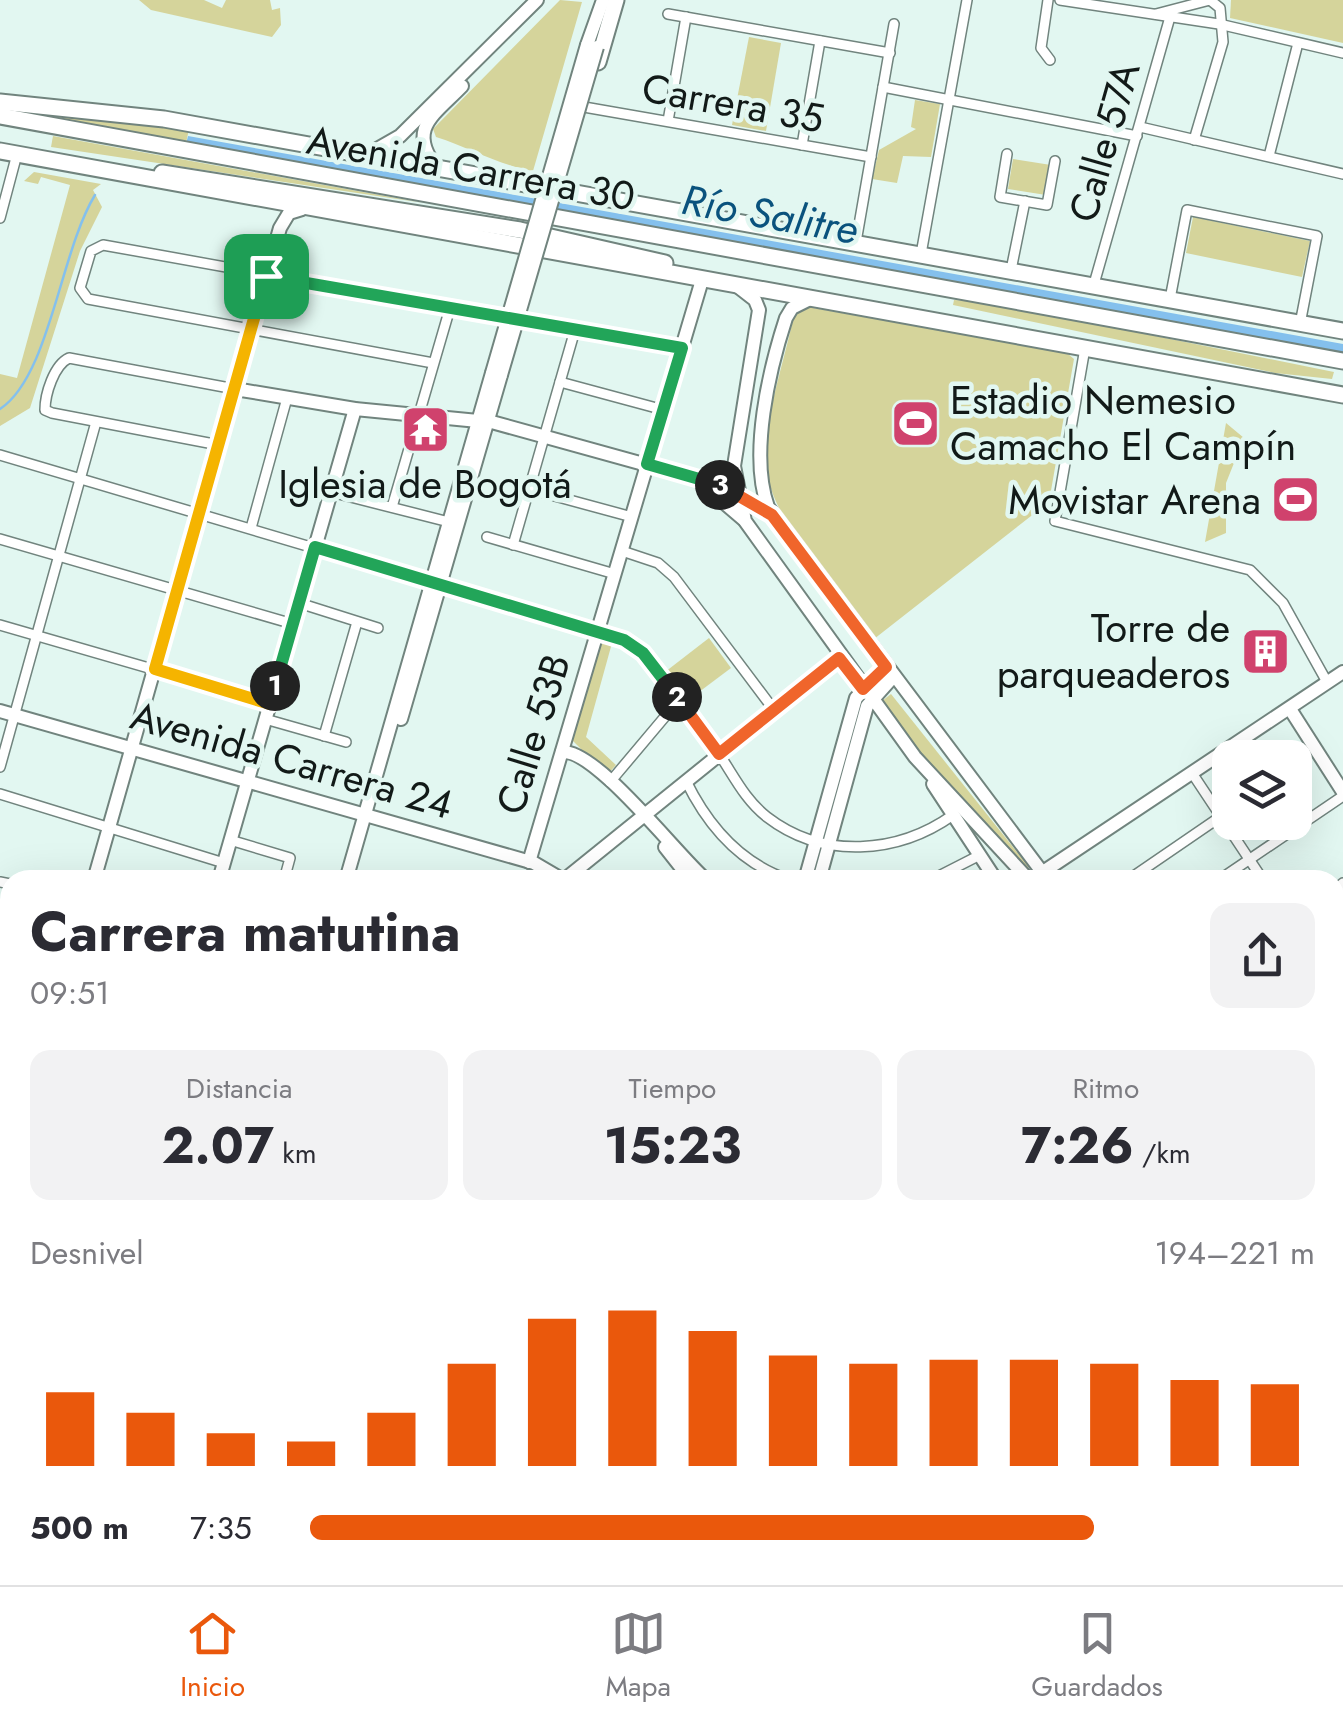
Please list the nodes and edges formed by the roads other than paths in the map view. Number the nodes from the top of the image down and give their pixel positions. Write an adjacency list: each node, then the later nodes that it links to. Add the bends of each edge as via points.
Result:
1 (537, 0): 31 (main road, via 400,136)
2 (549, 0): 36 (main road, via 425,126 421,145)
3 (967, 0): 20 (street)
4 (1048, 0): 18 (street, via 1041,48)
5 (1060, 0): 9 (street)
6 (607, 1): 22 (highway); 70 (main road, bridge)
7 (1216, 2): 9 (street); 13 (street)
8 (668, 14): 10 (street)
9 (1155, 14): 11 (street)
10 (686, 17): 14 (street); 24 (street)
11 (1170, 17): 13 (street); 25 (street, Calle 57A)
12 (894, 24): 16 (street)
13 (1224, 25): 15 (street); 26 (street)
14 (820, 40): 16 (street); 27 (street)
15 (1298, 42): 17 (street); 32 (street)
16 (890, 52): 19 (street)
17 (1343, 52)
18 (1050, 60)
19 (884, 87): 20 (street); 33 (street)
20 (950, 99): 25 (street); 46 (street)
21 (0, 102): 31 (highway, Avenida Carrera 30, via 110,110)
22 (584, 107): 24 (street, Carrera 35); 39 (highway, via 565,176)
23 (0, 116): 61 (highway, Avenida Carrera 30)
24 (668, 121): 27 (street, Carrera 35)
25 (1138, 132): 26 (street); 51 (street, Calle 57A)
26 (1194, 140): 32 (street)
27 (802, 145): 33 (street, Carrera 35)
28 (0, 151): 29 (highway, Avenida Carrera 30)
29 (17, 154): 35 (highway, Avenida Carrera 30); 38 (street)
30 (1007, 154): 40 (street, via 1000,197)
31 (362, 156): 36 (highway, Avenida Carrera 30)
32 (1269, 156): 37 (street)
33 (871, 158): 45 (street)
34 (1055, 161): 40 (street, via 1047,205)
35 (73, 164): 41 (highway, Avenida Carrera 30); 50 (highway, Avenida Carrera 30, via 454,218)
36 (437, 168): 39 (highway, Avenida Carrera 30)
37 (1343, 174)
38 (3, 193): 43 (street)
39 (574, 194): 45 (highway, Avenida Carrera 30)
40 (1024, 201): 47 (street)
41 (270, 203): 42 (highway, Avenida Carrera 30); 44 (main road)
42 (302, 208): 44 (main road); 49 (highway, Avenida Carrera 30)
43 (0, 218)
44 (280, 228): 48 (main road)
45 (856, 242): 46 (highway, Avenida Carrera 30)
46 (921, 254): 47 (highway, Avenida Carrera 30)
47 (1011, 270): 51 (highway, Avenida Carrera 30)
48 (266, 276): 54 (street); 56 (main road); 56 (street, via 96,246 80,288 82,295)
49 (702, 280): 50 (highway, Avenida Carrera 30); 60 (main road, Calle 53B)
50 (735, 284): 52 (highway, Avenida Carrera 30); 76 (main road, via 755,300 759,316)
51 (1094, 284): 53 (highway, Avenida Carrera 30)
52 (814, 297): 59 (highway, Avenida Carrera 30); 85 (main road, via 786,318 768,397 758,463)
53 (1170, 299): 55 (highway, Avenida Carrera 30); 55 (street, via 1187,210 1317,236)
54 (450, 308): 57 (street); 62 (street)
55 (1300, 324): 58 (highway, Avenida Carrera 30)
56 (251, 330): 62 (street); 64 (main road)
57 (575, 330): 60 (street); 63 (street)
58 (1343, 331)
59 (1085, 346): 65 (highway, Avenida Carrera 30); 110 (street, via 1055,521 1250,570 1283,602)
60 (682, 348): 68 (main road, Calle 53B)
61 (1343, 361)
62 (434, 363): 69 (street)
63 (560, 382): 68 (street); 72 (street)
64 (234, 389): 66 (main road); 71 (street, via 65,358 46,410); 73 (main road)
65 (1343, 395)
66 (287, 398): 67 (main road); 89 (street)
67 (355, 408): 69 (main road); 81 (main road)
68 (664, 410): 75 (main road, Calle 53B)
69 (419, 416): 70 (main road); 83 (street)
70 (483, 421): 72 (main road); 88 (main road); 97 (main road)
71 (96, 422): 73 (street); 78 (street)
72 (545, 436): 75 (main road); 80 (street)
73 (219, 444): 84 (main road)
74 (0, 455): 78 (street)
75 (647, 464): 77 (main road); 86 (main road, Calle 53B)
76 (734, 466): 79 (main road); 82 (main road)
77 (690, 476): 79 (main road); 87 (main road)
78 (81, 478): 84 (street); 95 (street)
79 (711, 482): 82 (main road)
80 (529, 489): 86 (street); 92 (street)
81 (331, 492): 83 (street); 93 (main road)
82 (736, 492): 85 (main road); 87 (main road)
83 (392, 507): 88 (street)
84 (200, 512): 89 (street); 98 (main road)
85 (772, 515): 108 (main road)
86 (632, 517): 94 (main road, Calle 53B)
87 (744, 521): 106 (main road)
88 (449, 522): 97 (main road)
89 (251, 528): 93 (street)
90 (486, 537): 92 (street)
91 (0, 539): 95 (street)
92 (513, 545): 96 (street)
93 (315, 547): 97 (street); 99 (main road)
94 (622, 551): 96 (main road, Calle 53B); 116 (street, via 674,576)
95 (59, 556): 98 (street); 105 (street)
96 (615, 574): 104 (main road, Calle 53B)
97 (436, 584): 104 (street); 135 (main road)
98 (178, 591): 101 (street); 107 (main road)
99 (299, 603): 100 (street); 101 (main road)
100 (357, 622): 103 (street); 119 (street)
101 (292, 624): 113 (main road)
102 (0, 625): 105 (street)
103 (378, 628)
104 (598, 632): 112 (street, via 643,653); 123 (main road, Calle 53B)
105 (36, 636): 107 (street); 117 (street)
106 (839, 658): 111 (main road); 116 (main road)
107 (155, 669): 113 (street); 122 (main road)
108 (890, 672): 111 (main road); 162 (main road)
109 (1343, 672): 110 (main road)
110 (1327, 682): 114 (main road)
111 (867, 694): 125 (main road); 144 (main road, via 854,705)
112 (679, 700): 124 (street); 131 (street)
113 (270, 704): 118 (main road)
114 (1290, 708): 120 (main road); 133 (main road)
115 (0, 710): 117 (main road, Avenida Carrera 24)
116 (774, 710): 124 (main road)
117 (14, 715): 122 (main road, Avenida Carrera 24); 127 (street)
118 (265, 719): 119 (street); 129 (main road)
119 (324, 736): 121 (street)
120 (1242, 740)
121 (346, 742)
122 (132, 747): 129 (main road, Avenida Carrera 24); 140 (main road)
123 (562, 752): 131 (main road, via 576,752); 147 (main road, Calle 53B)
124 (719, 754): 130 (main road); 144 (street, via 768,817)
125 (915, 757): 137 (main road); 161 (main road)
126 (1212, 760): 128 (main road)
127 (0, 767)
128 (1192, 773): 134 (street); 163 (main road)
129 (247, 780): 135 (main road, Avenida Carrera 24); 141 (main road)
130 (686, 781): 138 (main road); 156 (street, via 724,839)
131 (610, 782): 138 (main road)
132 (0, 794): 140 (street)
133 (1343, 794): 136 (street)
134 (1212, 804)
135 (369, 814): 147 (main road, Avenida Carrera 24); 152 (main road)
136 (1312, 814)
137 (953, 815): 144 (street, via 893,844); 145 (main road)
138 (644, 816): 154 (main road); 155 (main road)
139 (1212, 822): 164 (street)
140 (109, 828): 148 (street); 149 (main road)
141 (230, 840): 148 (main road); 151 (street, via 290,858)
142 (1235, 840): 146 (street)
143 (1275, 840): 146 (street)
144 (823, 842): 157 (main road); 158 (main road)
145 (980, 855): 159 (street); 160 (main road)
146 (1248, 860): 165 (street); 166 (street)
147 (530, 862): 153 (main road, Avenida Carrera 24)
148 (224, 863): 150 (main road)
149 (97, 870)
150 (222, 870)
151 (287, 870)
152 (358, 870)
153 (544, 870)
154 (569, 870)
155 (690, 870)
156 (768, 870)
157 (810, 870)
158 (820, 870)
159 (951, 870)
160 (990, 870)
161 (1029, 870)
162 (1031, 870)
163 (1049, 870)
164 (1143, 870)
165 (1234, 870)
166 (1256, 870)

